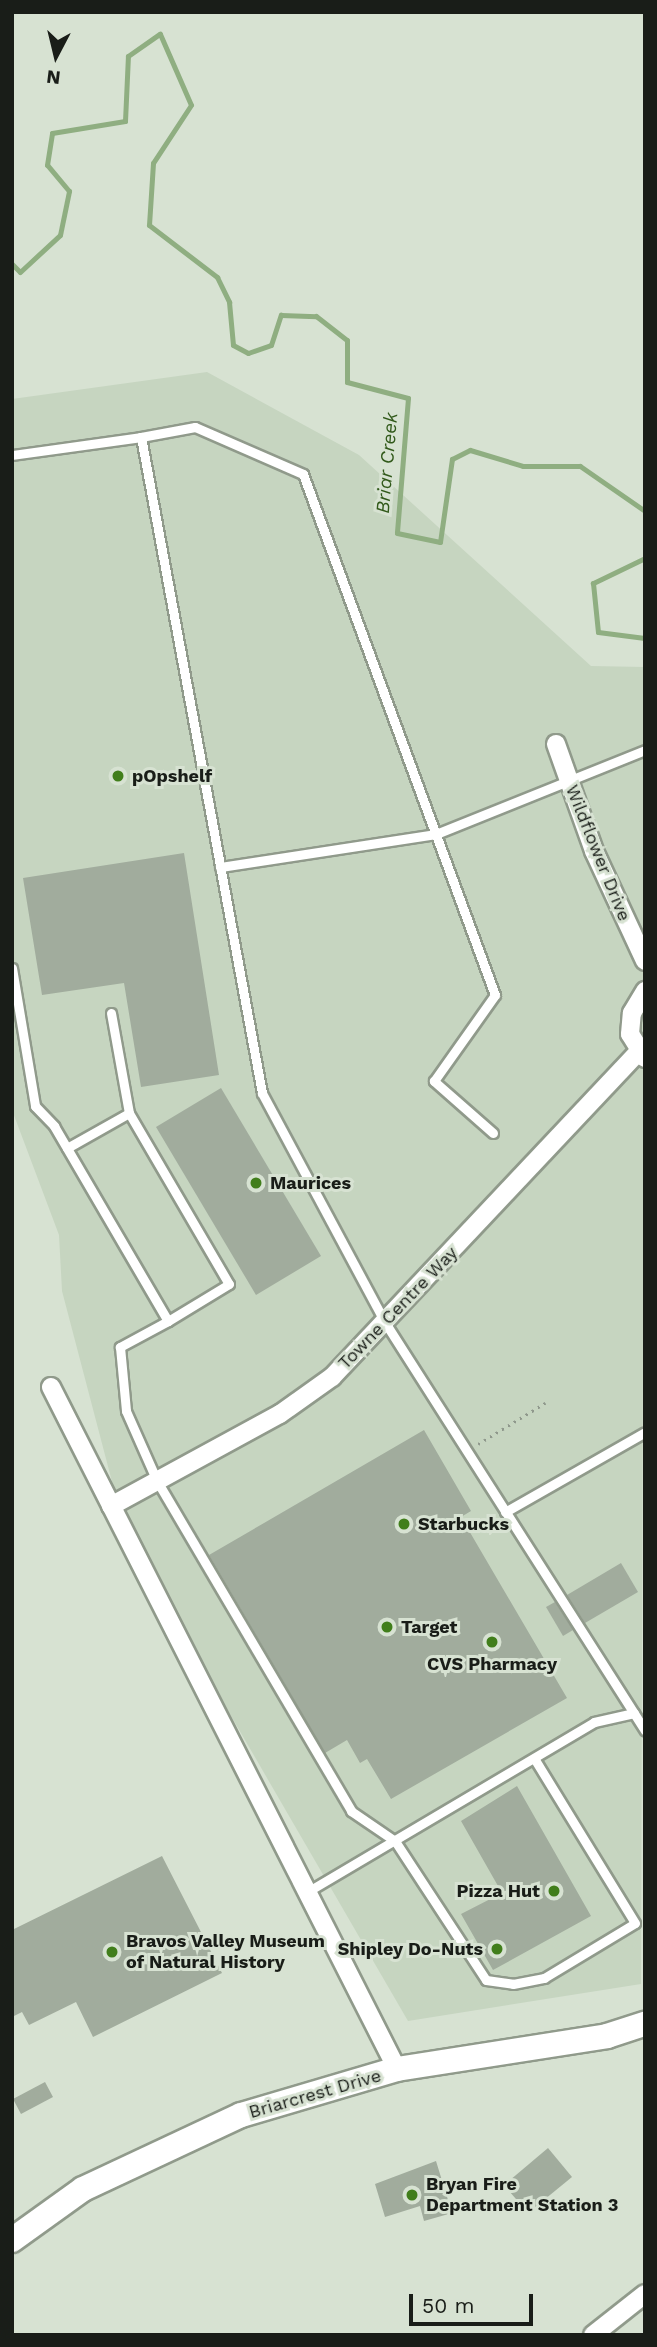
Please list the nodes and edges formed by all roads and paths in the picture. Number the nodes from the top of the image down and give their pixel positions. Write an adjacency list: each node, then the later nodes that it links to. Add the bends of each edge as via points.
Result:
1 (141, 437): 2 (lane); 6 (lane, via 195,427 303,474); 7 (lane)
2 (12, 455)
3 (556, 744): 5 (street, Wildflower Drive)
4 (645, 750): 5 (lane)
5 (569, 782): 6 (lane); 8 (street, Wildflower Drive, via 615,901)
6 (436, 834): 7 (lane); 14 (lane, via 495,995 434,1081)
7 (220, 867): 17 (lane, via 262,1093)
8 (645, 961)
9 (12, 968): 15 (lane, via 35,1106)
10 (645, 990): 12 (street, via 632,1013 630,1034)
11 (111, 1013): 13 (lane)
12 (641, 1055): 17 (street, Towne Centre Way)
13 (129, 1113): 15 (lane); 16 (lane, via 229,1284)
14 (493, 1133)
15 (67, 1147): 16 (lane)
16 (169, 1321): 22 (lane, via 120,1347 126,1410)
17 (386, 1324): 21 (lane); 22 (street, Towne Centre Way, via 332,1377 280,1414)
18 (51, 1387): 23 (street)
19 (544, 1403): 21 (path)
20 (645, 1432): 24 (lane)
21 (467, 1452): 24 (lane)
22 (158, 1480): 23 (street, Towne Centre Way); 28 (lane, via 351,1811)
23 (111, 1506): 29 (street)
24 (505, 1512): 25 (lane)
25 (634, 1713): 26 (lane); 27 (lane, via 594,1722)
26 (645, 1730)
27 (534, 1758): 28 (lane); 28 (lane, via 635,1923 569,1965 513,1984 486,1980)
28 (395, 1841): 29 (lane)
29 (307, 1892): 31 (street)
30 (645, 2024): 31 (main road, Briarcrest Drive, via 607,2036)
31 (397, 2069): 32 (main road, Briarcrest Drive, via 241,2115 83,2189)
32 (17, 2236)
33 (645, 2294): 34 (street)
34 (593, 2335)

